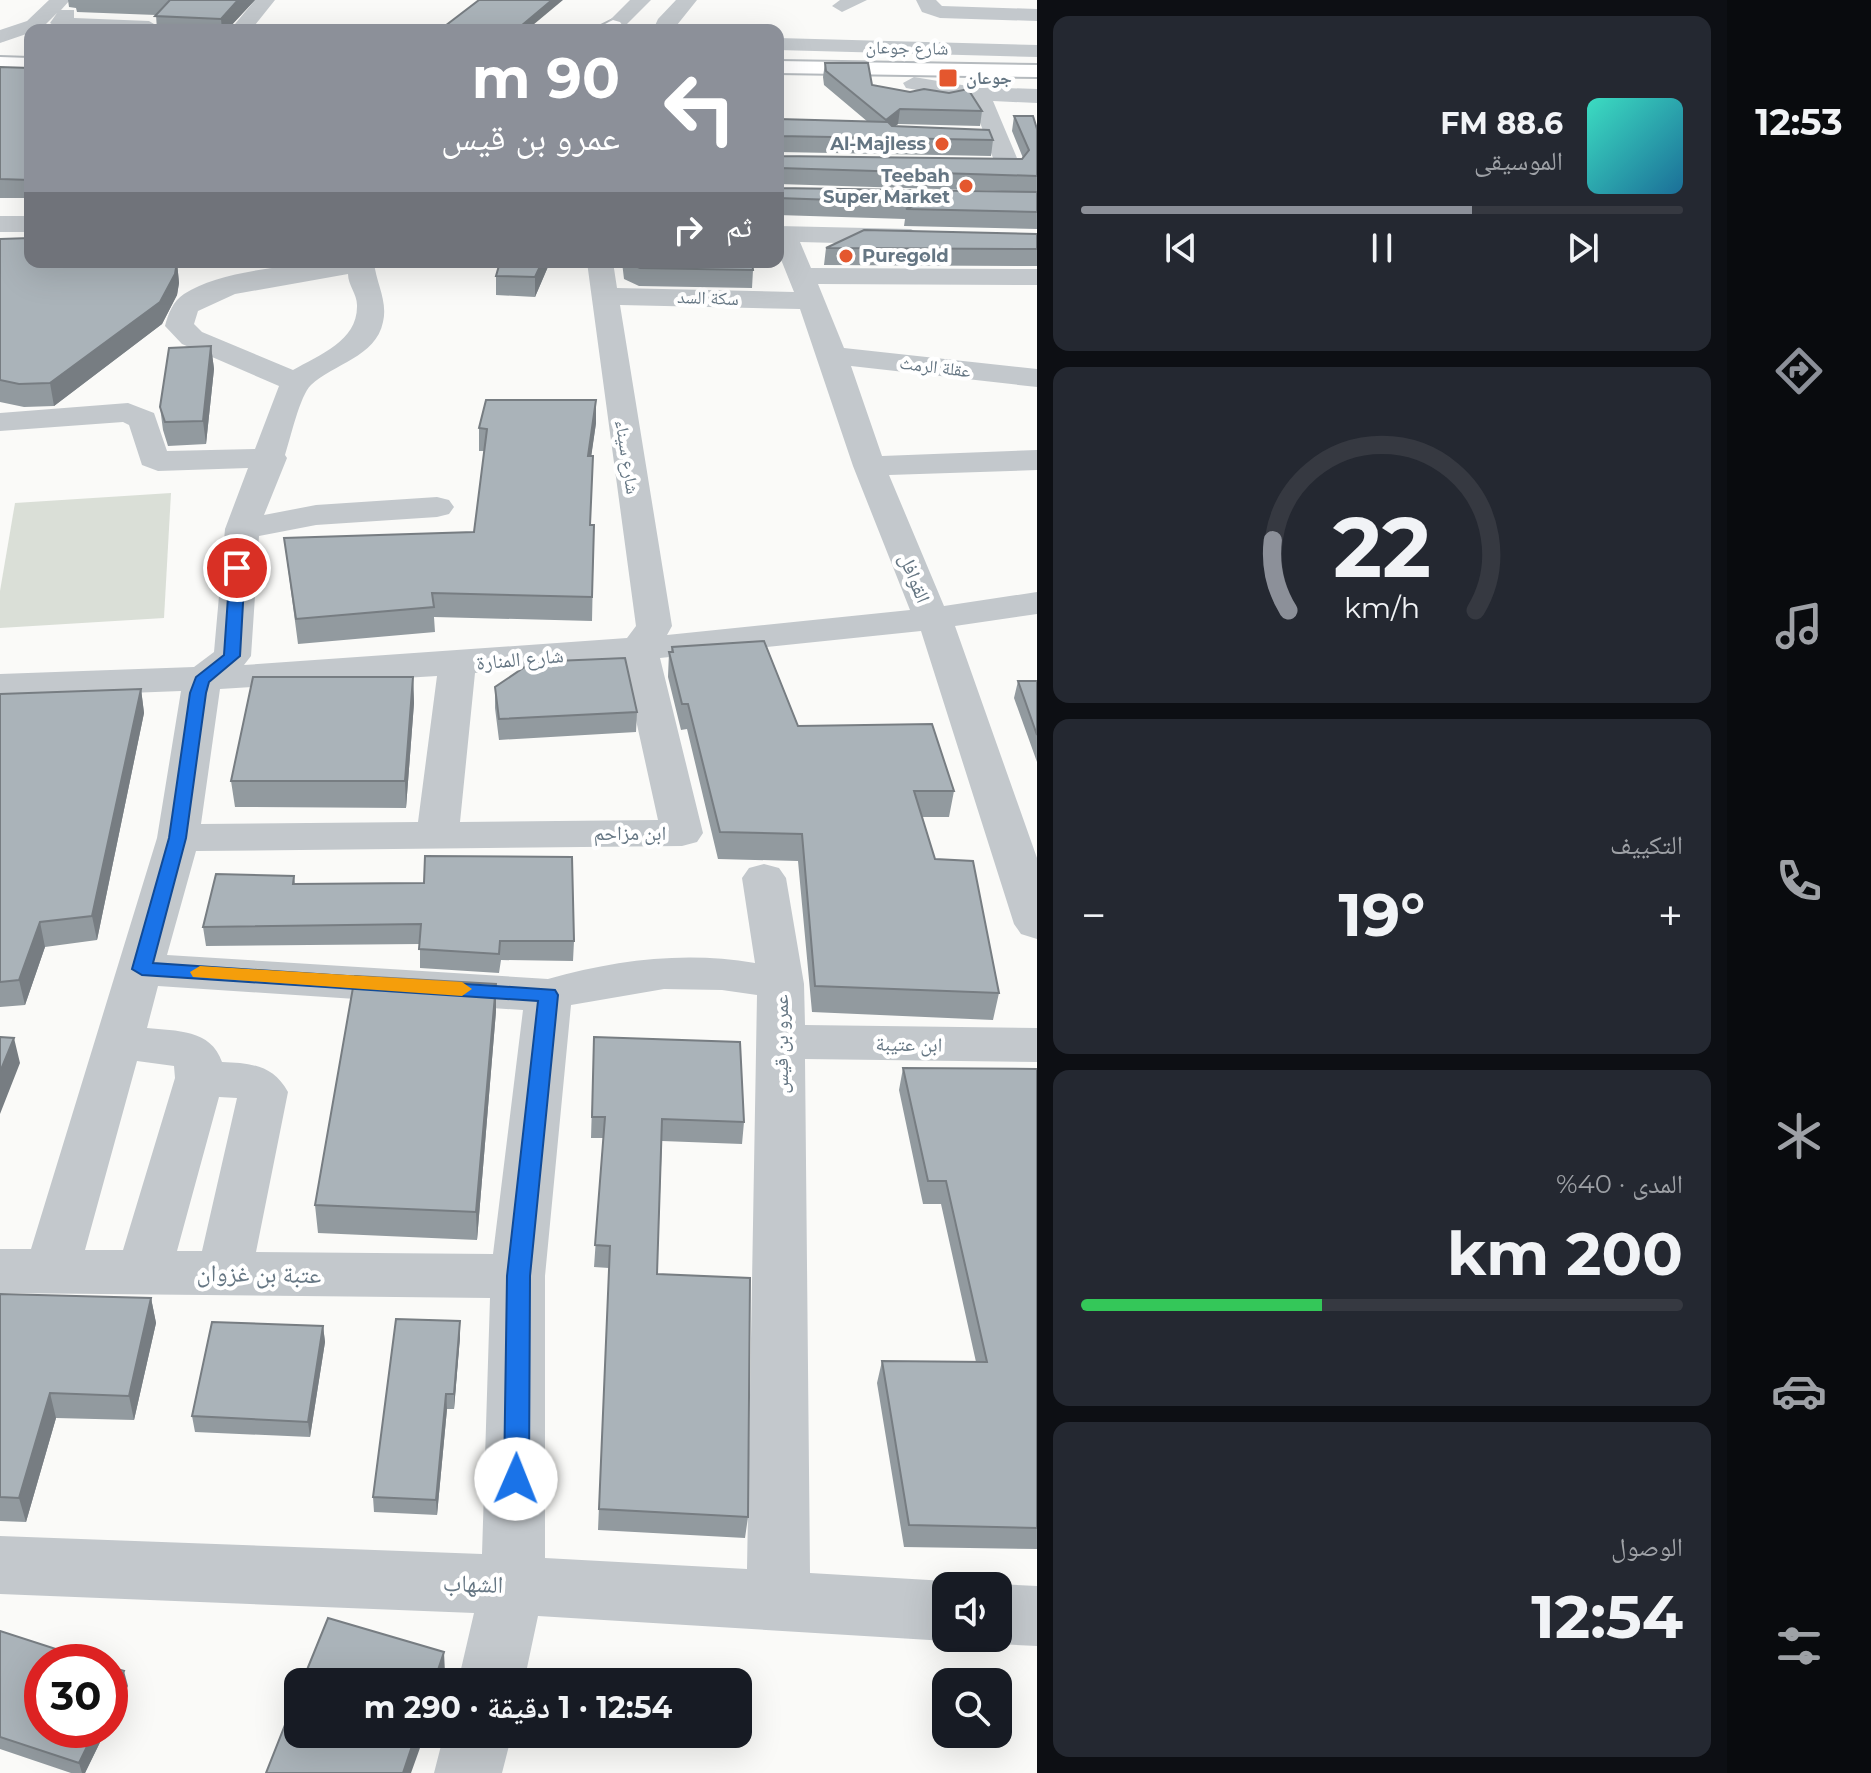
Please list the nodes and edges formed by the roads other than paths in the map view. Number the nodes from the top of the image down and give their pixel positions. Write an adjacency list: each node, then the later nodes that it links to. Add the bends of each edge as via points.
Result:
1 (265, 0): 11 (street)
2 (641, 0): 12 (street)
3 (670, 0): 13 (street)
4 (687, 0): 14 (street)
5 (926, 0): 6 (street); 8 (street, via 929,8 940,12)
6 (1037, 2)
7 (64, 7): 9 (street); 10 (street, via 60,23)
8 (1037, 15)
9 (43, 24)
10 (82, 24)
11 (245, 24)
12 (611, 24)
13 (648, 24)
14 (665, 24)
15 (24, 33): 16 (street)
16 (0, 38)
17 (784, 44): 20 (street, شارع جوعان)
18 (0, 48): 19 (main road)
19 (24, 48)
20 (1037, 51): 25 (main road)
21 (0, 63): 22 (main road)
22 (24, 64)
23 (784, 65): 25 (main road)
24 (784, 65): 26 (main road)
25 (959, 65): 26 (main road)
26 (1037, 69)
27 (0, 73): 28 (street)
28 (24, 73)
29 (784, 80): 30 (main road)
30 (914, 83): 31 (main road); 32 (street)
31 (1037, 86)
32 (974, 94): 33 (street); 34 (street)
33 (1026, 96): 34 (street, via 1001,105)
34 (994, 128): 35 (street); 37 (street)
35 (969, 135)
36 (980, 166): 37 (street)
37 (1027, 186): 38 (street)
38 (1000, 199)
39 (0, 224): 40 (street)
40 (24, 224)
41 (784, 234): 42 (street)
42 (930, 237)
43 (784, 241): 48 (street, القوافل)
44 (333, 268): 52 (street, via 219,289 182,312 179,326 192,338)
45 (360, 268): 52 (street, via 371,301 369,325 352,348)
46 (601, 268): 49 (street, شارع سيناء)
47 (1035, 280): 48 (street, سكة السد)
48 (806, 289): 49 (street, سكة السد); 50 (street, القوافل)
49 (604, 296): 61 (street, شارع سيناء, via 606,403 654,626)
50 (833, 355): 51 (street, عقلة الرمث); 56 (street, القوافل)
51 (1037, 378)
52 (295, 382): 54 (street)
53 (0, 422): 54 (street, via 128,412 143,420 158,461)
54 (271, 458): 58 (street)
55 (1037, 460): 56 (street)
56 (869, 466): 60 (street, القوافل)
57 (437, 507): 58 (street, via 316,515)
58 (241, 534): 63 (street, via 232,656)
59 (1037, 603): 60 (street, شارع المنارة)
60 (932, 620): 61 (street, شارع المنارة); 68 (street, القوافل, via 942,634)
61 (639, 648): 62 (street, شارع المنارة); 65 (street, ابن مزاحم, via 682,833)
62 (457, 665): 63 (street, شارع المنارة); 65 (street)
63 (202, 680): 64 (street, شارع المنارة); 66 (street)
64 (0, 686)
65 (438, 834): 66 (street, ابن مزاحم)
66 (178, 838): 69 (street)
67 (764, 878): 70 (street)
68 (1037, 924)
69 (142, 969): 71 (street, عمرو بن قيس); 72 (street)
70 (781, 984): 71 (street, عمرو بن قيس, via 704,970 599,979); 73 (street, عمرو بن قيس)
71 (548, 995): 80 (street)
72 (120, 1042): 75 (street, via 187,1050 197,1058); 77 (street)
73 (782, 1042): 74 (street, ابن عتيبة); 83 (street, عمرو بن قيس)
74 (1037, 1045)
75 (200, 1078): 78 (street); 79 (street, via 249,1081 263,1092)
76 (0, 1271): 77 (street, عتبة بن غزوان)
77 (52, 1271): 78 (street, عتبة بن غزوان)
78 (144, 1273): 79 (street, عتبة بن غزوان)
79 (224, 1274): 80 (street, عتبة بن غزوان)
80 (518, 1276): 82 (street, via 516,1536)
81 (0, 1565): 82 (street, الشهاب)
82 (509, 1585): 83 (street, الشهاب); 87 (street)
83 (778, 1603): 84 (street, الشهاب)
84 (932, 1610)
85 (1012, 1615): 86 (street)
86 (1037, 1616)
87 (494, 1668)
88 (474, 1748): 89 (street)
89 (468, 1773)

